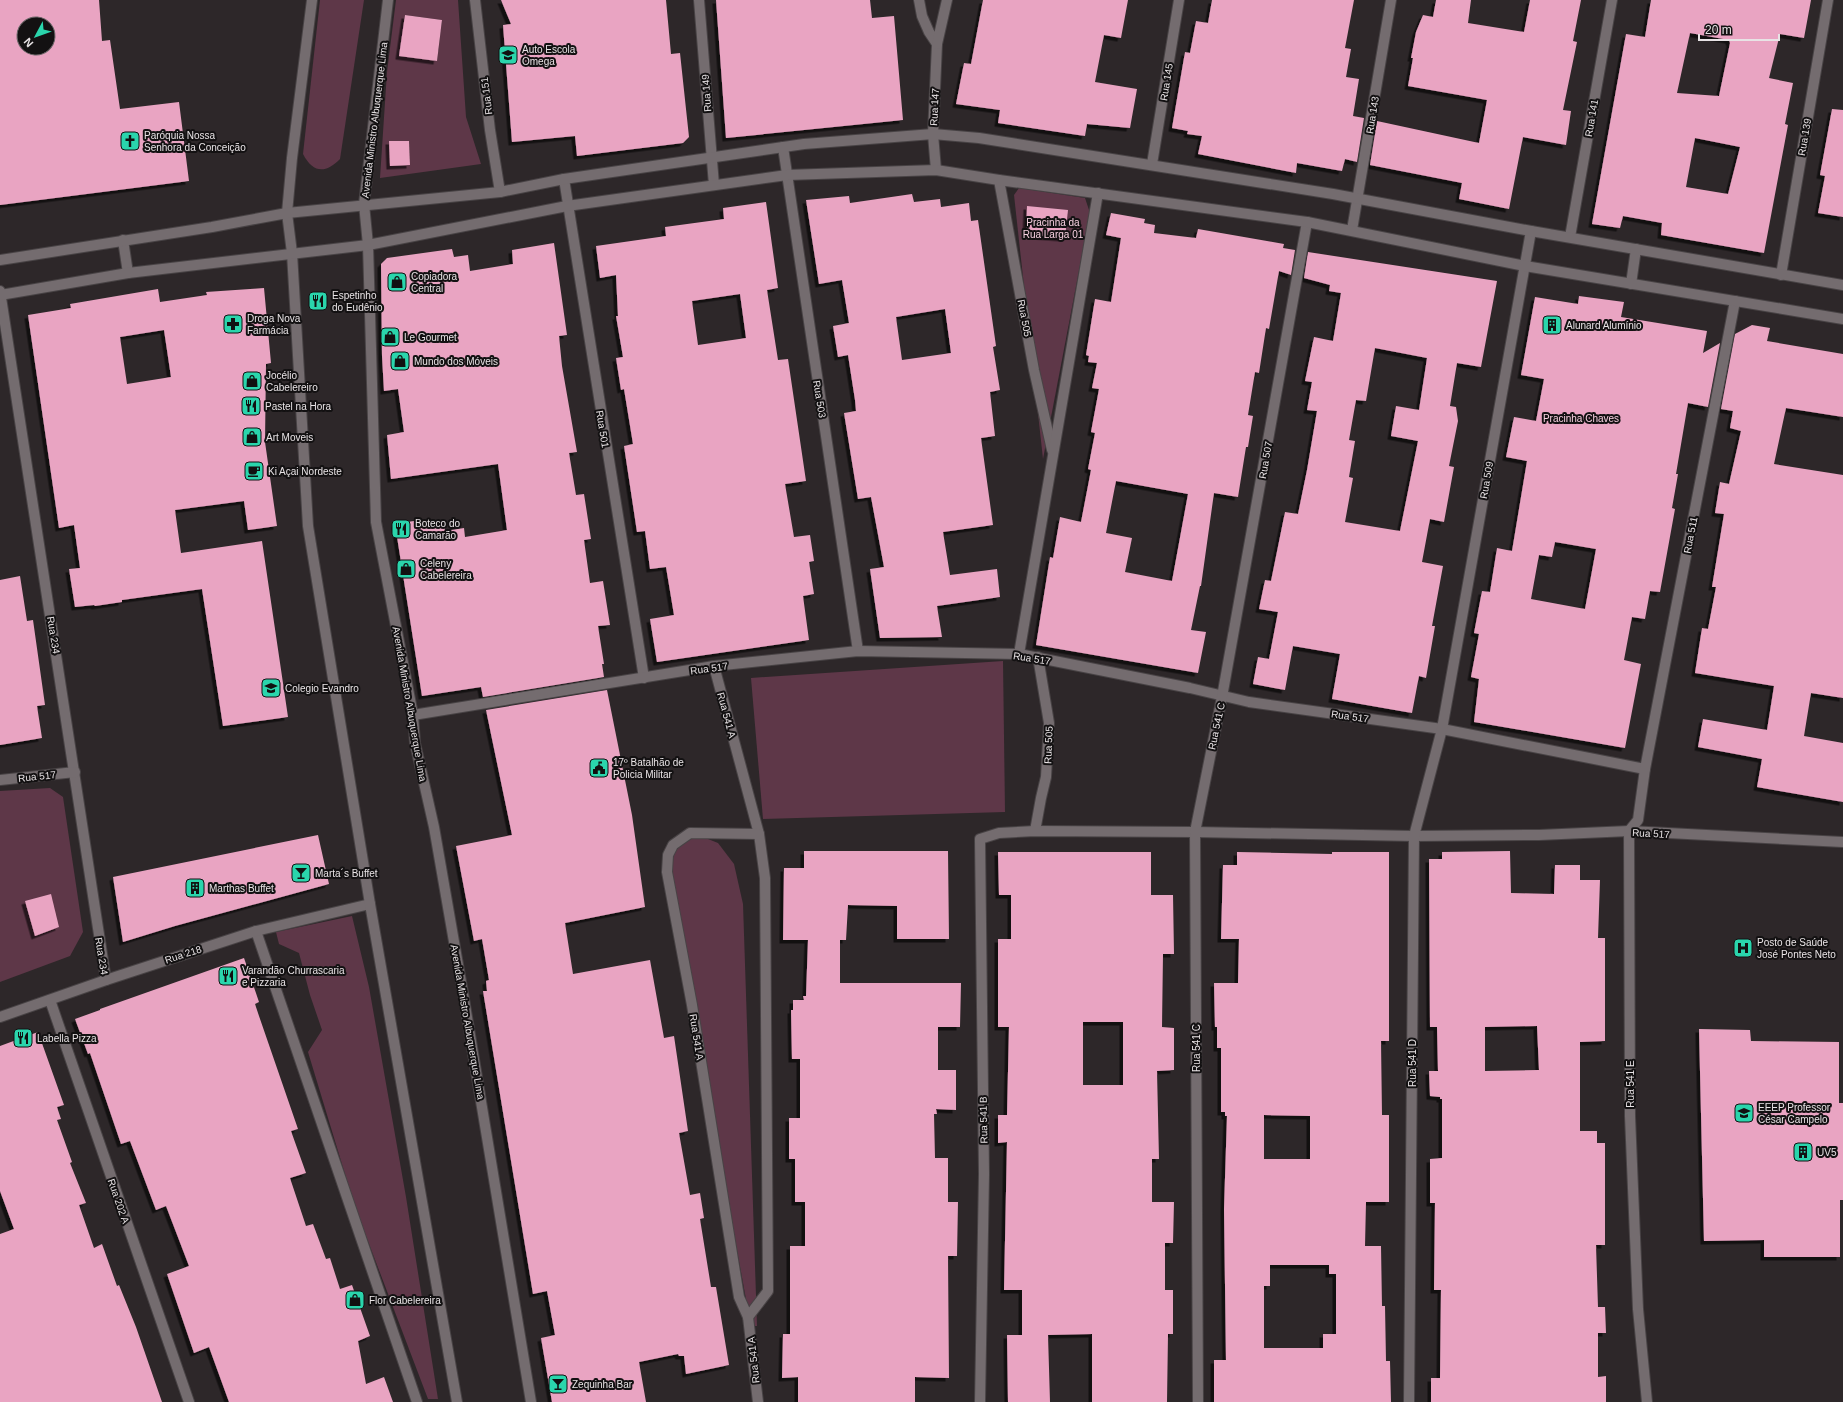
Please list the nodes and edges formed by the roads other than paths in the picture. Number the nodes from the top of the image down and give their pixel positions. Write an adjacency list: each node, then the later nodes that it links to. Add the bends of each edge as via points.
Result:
1 (312, 0): 26 (street)
2 (388, 0): 24 (street, Avenida Ministro Albuquerque Lima)
3 (475, 0): 21 (street, Rua 151)
4 (699, 0): 14 (street, Rua 149)
5 (919, 0): 11 (street, via 924,21)
6 (947, 0): 11 (street, Rua 147)
7 (1179, 0): 15 (street, Rua 145)
8 (1391, 0): 23 (street, Rua 143)
9 (1612, 0): 30 (street, Rua 141)
10 (1828, 0): 38 (street, Rua 139)
11 (937, 44): 12 (street, Rua 147)
12 (933, 134): 13 (street); 15 (street, via 979,138); 16 (street, Rua 147)
13 (783, 147): 14 (street); 17 (street, Rua 503)
14 (711, 158): 18 (street); 20 (street, Rua 149)
15 (1152, 164): 23 (street)
16 (936, 170): 17 (street); 19 (street)
17 (787, 175): 20 (street); 45 (street, Rua 503)
18 (564, 179): 21 (street); 25 (street, Rua 501)
19 (999, 180): 22 (street); 44 (street, Rua 505, via 1034,370)
20 (714, 186): 25 (street)
21 (500, 192): 24 (street)
22 (1098, 192): 27 (street); 44 (street, Rua 505)
23 (1358, 198): 28 (street, Rua 143); 29 (street)
24 (364, 204): 26 (street); 32 (street, Avenida Ministro Albuquerque Lima)
25 (568, 206): 32 (street); 49 (street, Rua 501)
26 (287, 213): 31 (street); 34 (street)
27 (1307, 222): 28 (street); 50 (street, Rua 507)
28 (1352, 230): 36 (street)
29 (1531, 231): 30 (street); 36 (street, Rua 509)
30 (1570, 237): 33 (street)
31 (123, 240): 35 (street); 37 (street)
32 (368, 245): 34 (street); 51 (street, Avenida Ministro Albuquerque Lima, via 376,522)
33 (1636, 249): 38 (street); 39 (street)
34 (292, 253): 37 (street); 63 (street, via 308,526)
35 (0, 260)
36 (1524, 266): 39 (street); 52 (street, Rua 509)
37 (128, 273): 41 (street)
38 (1780, 275): 40 (street)
39 (1631, 284): 42 (street)
40 (1843, 285)
41 (0, 293): 54 (street, Rua 234)
42 (1735, 301): 43 (street); 53 (street, Rua 511)
43 (1843, 319)
44 (1054, 456): 46 (street, Rua 505)
45 (858, 651): 46 (street, Rua 517); 48 (street, Rua 517)
46 (1019, 654): 47 (street, Rua 517)
47 (1038, 657): 50 (street, Rua 517); 56 (street, Rua 505, via 1049,723 1046,777)
48 (714, 666): 49 (street, Rua 517); 59 (street, Rua 541 A)
49 (644, 678): 51 (street, Rua 517)
50 (1222, 697): 52 (street, Rua 517); 58 (street, Rua 541 C)
51 (413, 715): 72 (street, Avenida Ministro Albuquerque Lima, via 415,743 434,827)
52 (1442, 728): 53 (street, Rua 517); 60 (street, Rua 541 D)
53 (1645, 770): 57 (street, via 1638,820)
54 (75, 772): 55 (street, Rua 517); 65 (street, Rua 234)
55 (0, 780)
56 (1036, 831): 58 (street, Rua 517); 61 (street, Rua 517, via 999,833)
57 (1629, 831): 60 (street, Rua 517); 62 (street, Rua 517); 77 (street, Rua 541 E, via 1630,1116 1638,1309)
58 (1195, 832): 60 (street, Rua 517); 75 (street, Rua 541 C)
59 (759, 834): 68 (street, Rua 541 A, via 765,878 768,1291); 68 (street, Rua 541 A, via 690,833 673,845 668,855 667,872 692,1005 739,1297)
60 (1414, 836): 76 (street, Rua 541 D)
61 (980, 839): 74 (street, Rua 541 B, via 984,1174)
62 (1843, 842)
63 (370, 904): 64 (street, Rua 218); 71 (street)
64 (256, 930): 65 (street, Rua 218); 70 (street)
65 (106, 980): 66 (street, Rua 218)
66 (50, 1000): 67 (street, Rua 218); 69 (street, Rua 202 A)
67 (0, 1017)
68 (748, 1317): 73 (street, Rua 541 A)
69 (189, 1402)
70 (417, 1402)
71 (457, 1402)
72 (531, 1402)
73 (758, 1402)
74 (980, 1402)
75 (1198, 1402)
76 (1409, 1402)
77 (1647, 1402)

